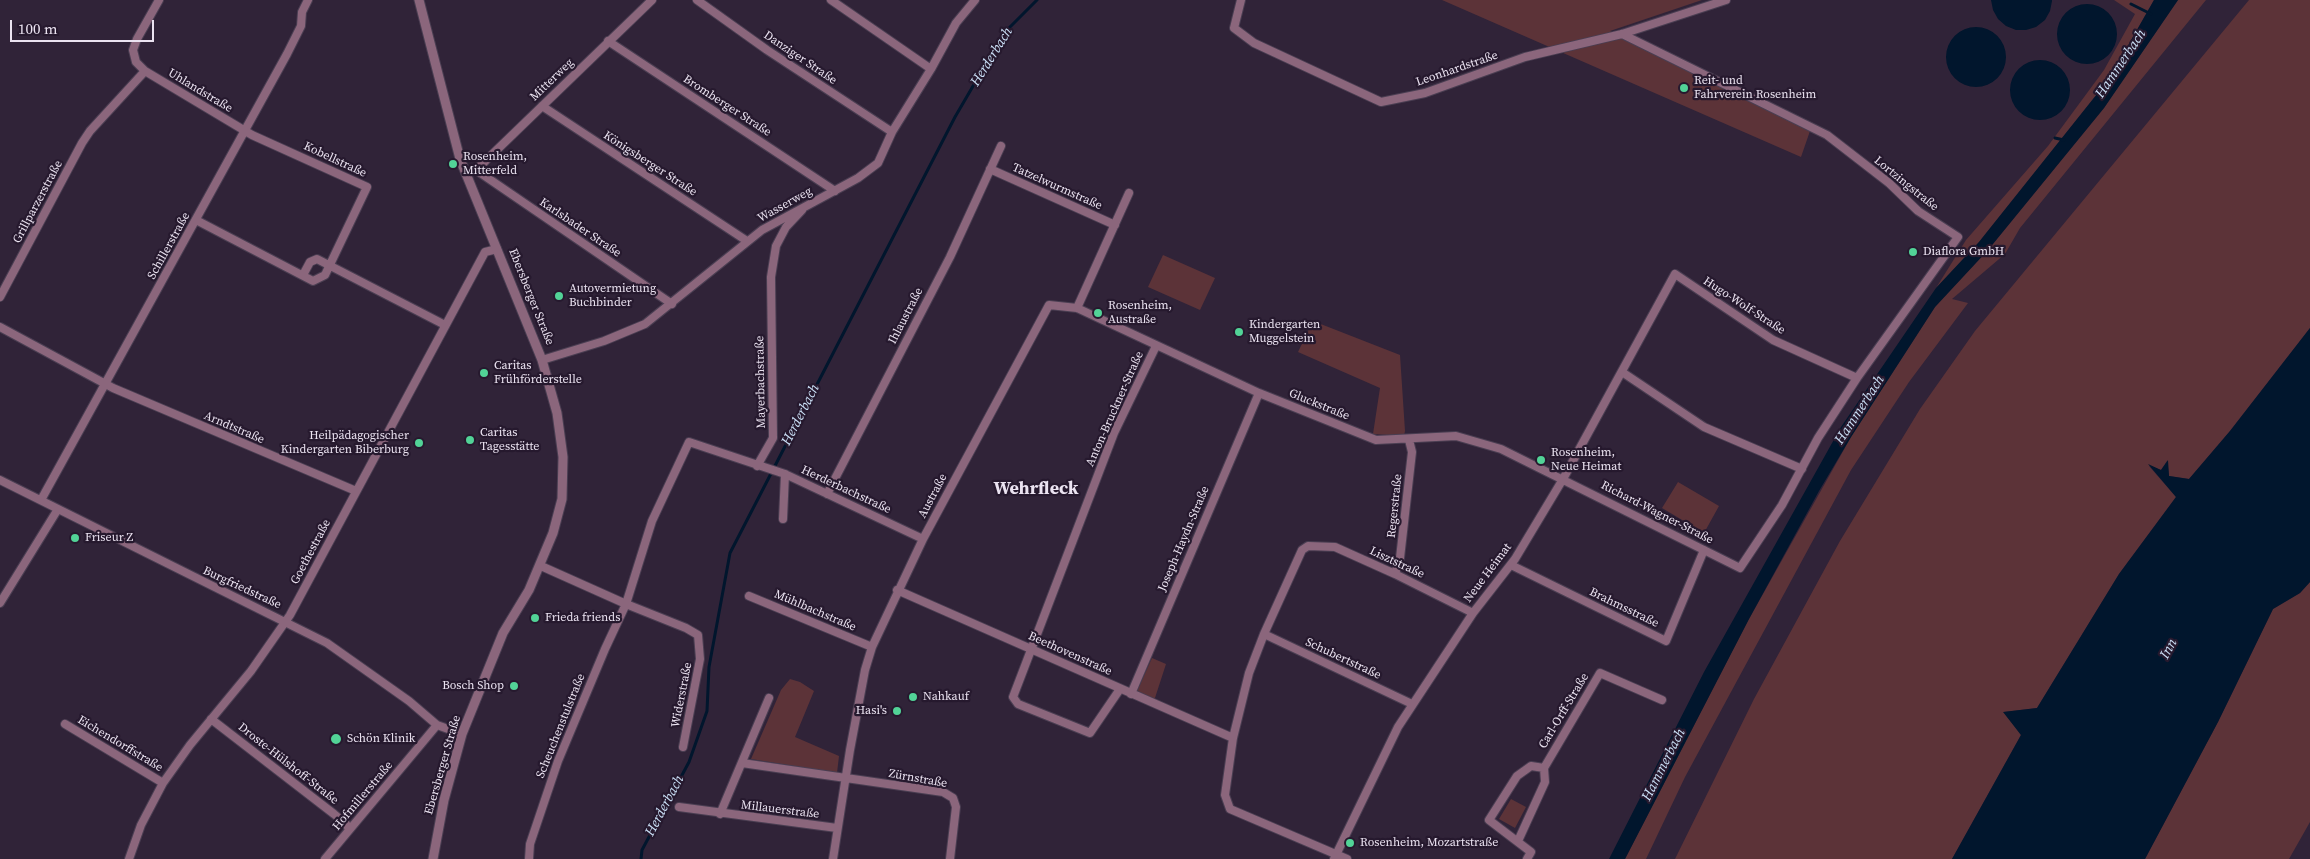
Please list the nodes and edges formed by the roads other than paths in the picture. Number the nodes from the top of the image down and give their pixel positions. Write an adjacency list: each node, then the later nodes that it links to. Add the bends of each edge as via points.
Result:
1 (159, 0): 13 (street, Uhlandstraße, via 133,50 136,62)
2 (308, 0): 15 (street, Schillerstraße, via 302,12 301,26)
3 (419, 0): 19 (street, Ebersberger Straße, via 460,160)
4 (697, 0): 16 (street, Danziger Straße)
5 (831, 0): 12 (street)
6 (975, 0): 12 (street, Wasserweg, via 956,22)
7 (1241, 0): 10 (street, Leonhardstraße, via 1234,28 1254,43 1381,102 1425,93 1525,57)
8 (1726, 0): 10 (street, Leonhardstraße)
9 (648, 1): 11 (street, Mitterweg)
10 (1622, 34): 38 (street, Lortzingstraße, via 1828,135 1889,183 1918,211 1958,237)
11 (608, 41): 14 (street, Mitterweg); 20 (street, Bromberger Straße)
12 (931, 69): 16 (street, Wasserweg)
13 (145, 70): 15 (street, Uhlandstraße); 30 (street, Grillparzerstraße, via 82,143)
14 (542, 106): 19 (street, Mitterweg); 25 (street, Königsberger Straße)
15 (244, 130): 23 (street, Schillerstraße); 27 (street, Kobellstraße, via 367,187)
16 (892, 132): 20 (street, Wasserweg, via 878,163)
17 (1000, 146): 18 (street, Ihlaustraße)
18 (990, 169): 24 (street, Tatzelwurmstraße); 48 (street, Ihlaustraße, via 950,257)
19 (472, 172): 26 (street, Ebersberger Straße); 31 (street, Karlsbader Straße)
20 (835, 191): 22 (street, Wasserweg)
21 (1130, 193): 24 (street)
22 (806, 205): 25 (street, Wasserweg); 42 (street, Mayerbachstraße, via 786,227 776,246 771,277 773,438)
23 (196, 220): 29 (street); 39 (street, Schillerstraße)
24 (1115, 225): 32 (street)
25 (747, 241): 31 (street, Wasserweg)
26 (497, 249): 33 (street, Goethestraße, via 485,252); 36 (street, Ebersberger Straße)
27 (330, 265): 29 (street, via 325,275 313,281); 29 (street, via 317,259 310,262); 33 (street)
28 (1675, 274): 37 (street, Neue Heimat); 38 (street, Hugo-Wolf-Straße, via 1772,340)
29 (303, 275)
30 (0, 297)
31 (672, 304): 36 (street, Wasserweg, via 645,324 604,341)
32 (1077, 308): 35 (street, Gluckstraße); 52 (street, Austraße, via 1049,304)
33 (445, 325): 47 (street, Goethestraße)
34 (0, 327): 39 (street)
35 (1156, 346): 40 (street, Gluckstraße); 66 (street, Anton-Bruckner-Straße, via 1114,433)
36 (542, 360): 54 (street, Ebersberger Straße, via 557,413 563,457 562,499)
37 (1622, 372): 43 (street, via 1704,427); 45 (street, Neue Heimat)
38 (1857, 378): 43 (street, Lortzingstraße)
39 (104, 384): 47 (street, Arndtstraße); 49 (street, Schillerstraße)
40 (1259, 393): 41 (street, Gluckstraße, via 1376,440); 68 (street, Joseph-Haydn-Straße)
41 (1409, 440): 45 (street, Gluckstraße, via 1456,436 1501,449); 57 (street, Regerstraße, via 1412,452 1410,472 1400,558)
42 (758, 466): 44 (street, Herderbachstraße); 61 (street, via 689,442 652,521)
43 (1802, 469): 56 (street, Lortzingstraße)
44 (784, 474): 48 (street, Herderbachstraße); 51 (street)
45 (1563, 479): 53 (street, Richard-Wagner-Straße); 55 (street, Neue Heimat)
46 (0, 480): 49 (street, Burgfriedstraße)
47 (356, 492): 63 (street, Goethestraße)
48 (827, 494): 52 (street, Herderbachstraße)
49 (41, 500): 50 (street, Burgfriedstraße)
50 (58, 509): 60 (street); 63 (street, Burgfriedstraße)
51 (783, 518)
52 (923, 539): 58 (street, Austraße)
53 (1704, 550): 55 (street, Brahmsstraße, via 1666,641); 56 (street, Richard-Wagner-Straße)
54 (541, 566): 61 (street); 75 (street, Ebersberger Straße, via 503,633)
55 (1511, 566): 62 (street, Neue Heimat)
56 (1740, 568)
57 (1395, 574): 62 (street, Lisztstraße); 64 (street, Lisztstraße, via 1335,548 1308,546 1302,550)
58 (897, 590): 65 (street, Austraße); 66 (street, Beethovenstraße)
59 (749, 596): 65 (street, Mühlbachstraße)
60 (0, 603)
61 (626, 604): 77 (street, Widerstraße, via 698,635 700,659); 91 (street, Scheuchenstulstraße, via 558,761)
62 (1473, 613): 71 (street, Neue Heimat)
63 (286, 621): 72 (street, Goethestraße, via 251,671); 74 (street, Burgfriedstraße, via 327,643)
64 (1264, 634): 71 (street, Schubertstraße); 76 (street)
65 (872, 647): 80 (street, Austraße)
66 (1031, 649): 67 (street, Beethovenstraße); 67 (street, Anton-Bruckner-Straße, via 1012,697 1018,704 1090,733)
67 (1120, 689): 68 (street, Beethovenstraße)
68 (1130, 694): 76 (street, Beethovenstraße)
69 (769, 698): 78 (street, Millauerstraße)
70 (1662, 700): 79 (street, Carl-Orff-Straße, via 1600,673)
71 (1412, 704): 87 (street, Neue Heimat, via 1398,726)
72 (211, 718): 81 (street, Goethestraße); 85 (street, Droste-Hülshoff-Straße)
73 (65, 724): 81 (street, Eichendorffstraße)
74 (437, 725): 75 (street, Burgfriedstraße); 85 (street, Hofmillerstraße)
75 (462, 734): 90 (street, Ebersberger Straße, via 444,800)
76 (1233, 738): 87 (street, via 1225,795 1230,809)
77 (683, 748)
78 (742, 763): 80 (street); 83 (street, Millauerstraße)
79 (1544, 768): 86 (street, Carl-Orff-Straße, via 1546,782); 86 (street, Carl-Orff-Straße, via 1531,766 1517,776 1489,820)
80 (846, 779): 84 (street, Austraße); 93 (street, Zürnstraße, via 942,792 954,798 956,807)
81 (163, 783): 88 (street, Goethestraße, via 141,825)
82 (679, 808): 83 (street, Millauerstraße)
83 (720, 814): 84 (street, Millauerstraße)
84 (837, 828): 92 (street, Austraße)
85 (349, 829): 89 (street, Hofmillerstraße)
86 (1518, 841): 95 (street, Carl-Orff-Straße, via 1531,852)
87 (1335, 857): 94 (street)
88 (129, 859)
89 (325, 859)
90 (433, 859)
91 (528, 859)
92 (833, 859)
93 (950, 859)
94 (1347, 859)
95 (1527, 859)

